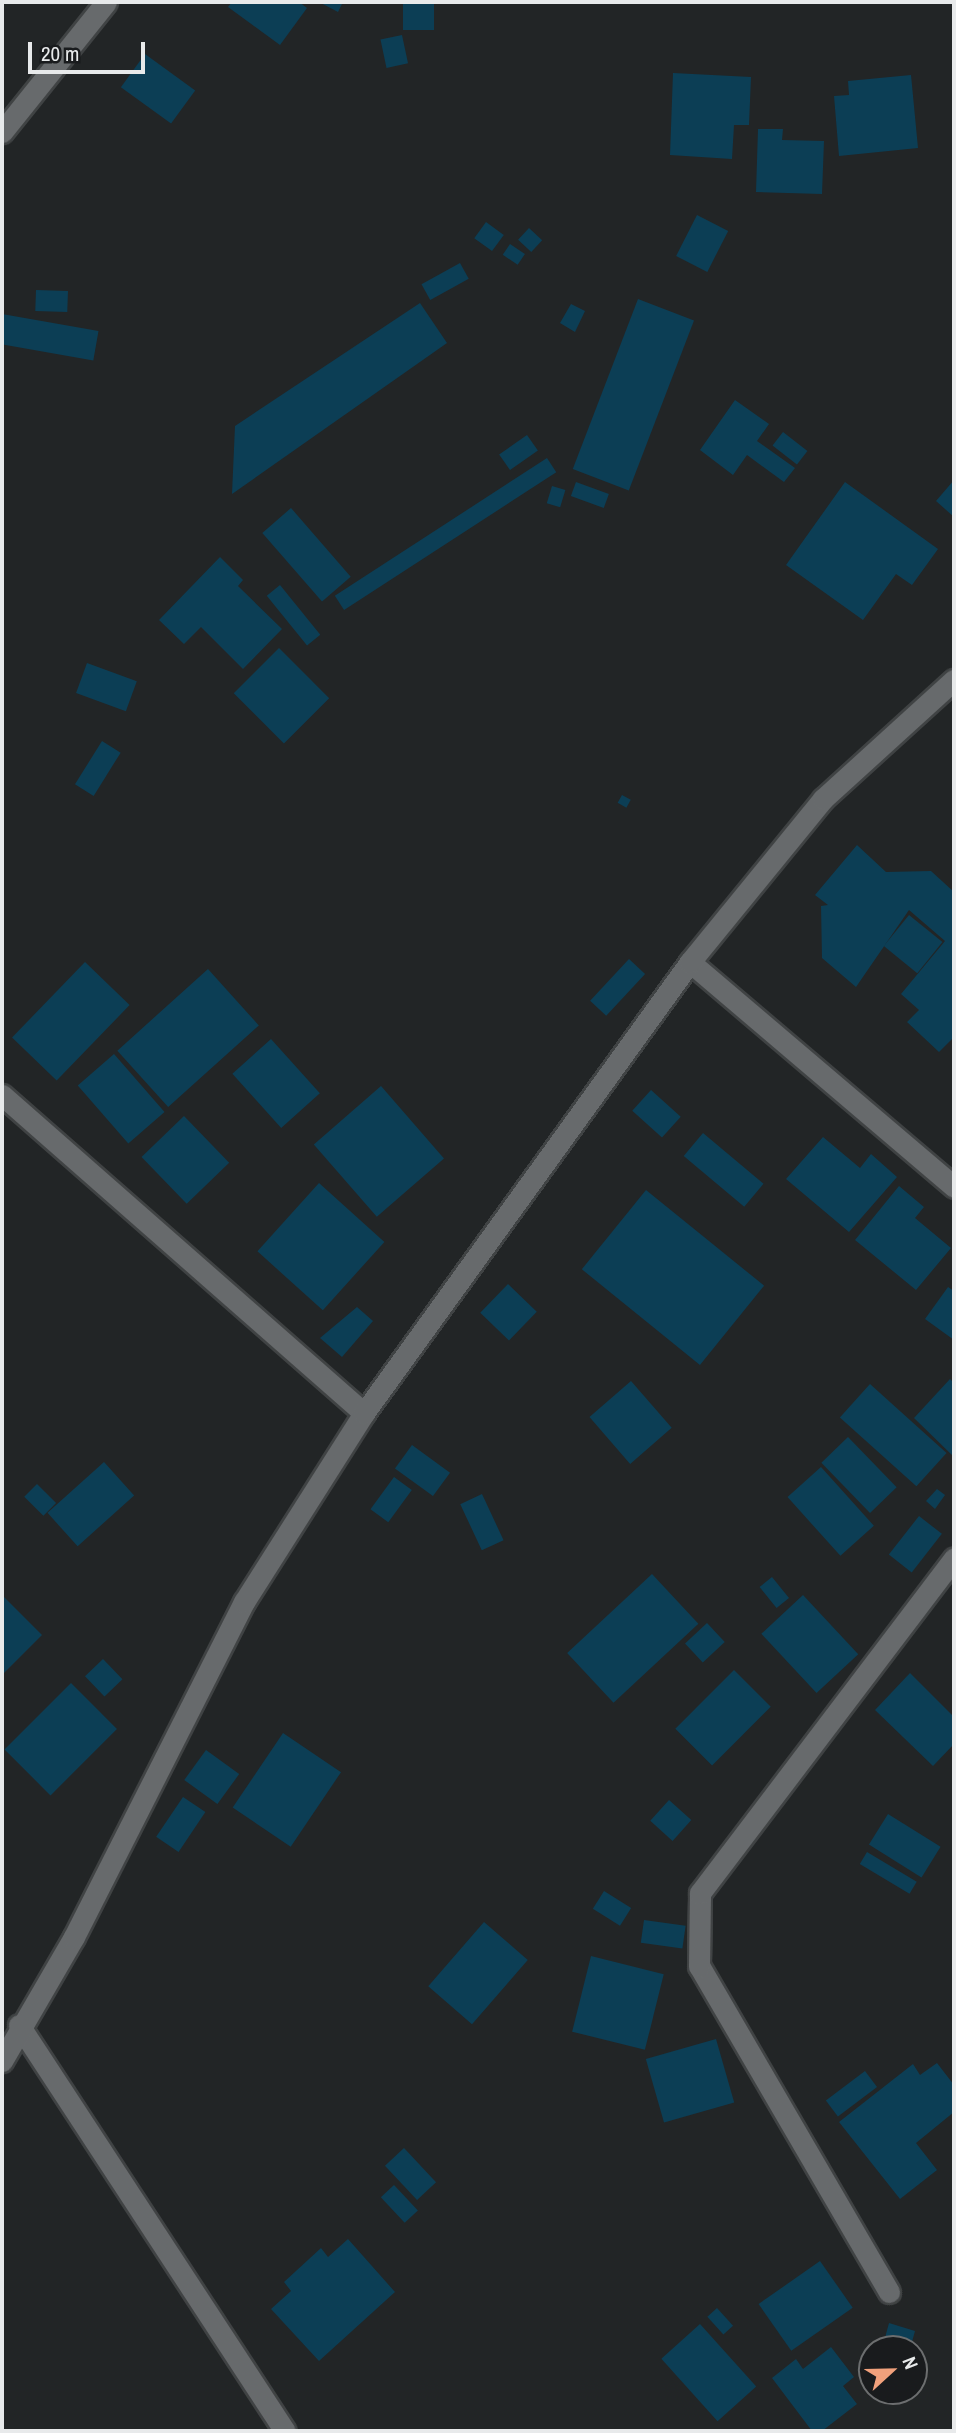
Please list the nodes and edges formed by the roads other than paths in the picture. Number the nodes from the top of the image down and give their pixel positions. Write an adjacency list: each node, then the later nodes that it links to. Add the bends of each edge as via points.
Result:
1 (106, 2): 2 (street)
2 (2, 132)
3 (954, 680): 4 (street, via 822,799)
4 (690, 962): 6 (street); 7 (street)
5 (2, 1095): 7 (street)
6 (954, 1187)
7 (364, 1413): 9 (street, via 244,1602 74,1937)
8 (954, 1558): 11 (street, via 700,1893 699,1966)
9 (19, 2025): 10 (street); 12 (street)
10 (2, 2061)
11 (889, 2292)
12 (285, 2431)

